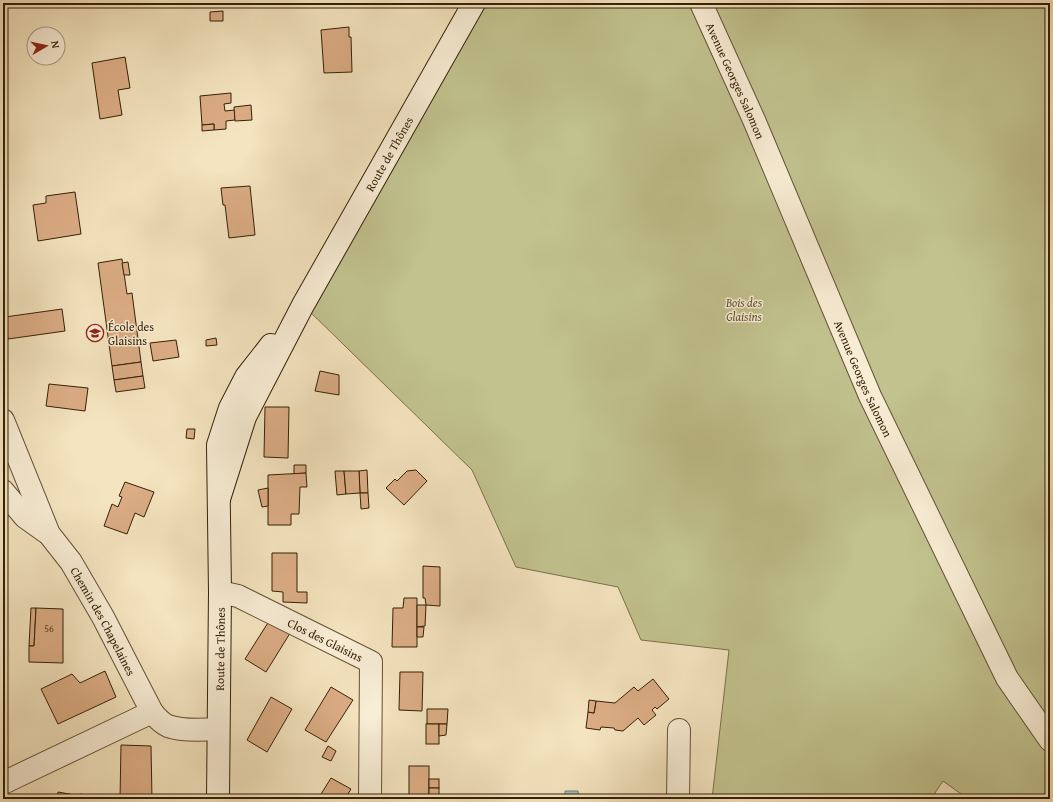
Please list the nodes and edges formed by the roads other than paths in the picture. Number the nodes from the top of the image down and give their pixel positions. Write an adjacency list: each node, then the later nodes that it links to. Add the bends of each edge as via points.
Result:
1 (474, 3): 6 (street, Route de Thônes, via 303,305 246,377 230,408 218,446)
2 (701, 3): 10 (street, Avenue Georges Salomon, via 754,120 870,396 1007,678)
3 (3, 420): 5 (street, Chemin des Chapelaines)
4 (3, 490): 5 (street, Chemin des Chapelaines, via 26,517)
5 (49, 534): 7 (street, Chemin des Chapelaines, via 71,562 103,617)
6 (220, 592): 8 (street, Route de Thônes); 13 (street, Clos des Glaisins, via 238,596 371,662)
7 (152, 712): 8 (street, Chemin des Chapelaines, via 168,726); 11 (street)
8 (218, 729): 12 (street, Route de Thônes)
9 (679, 730): 14 (street)
10 (1050, 740)
11 (3, 783)
12 (218, 799)
13 (370, 799)
14 (678, 799)

